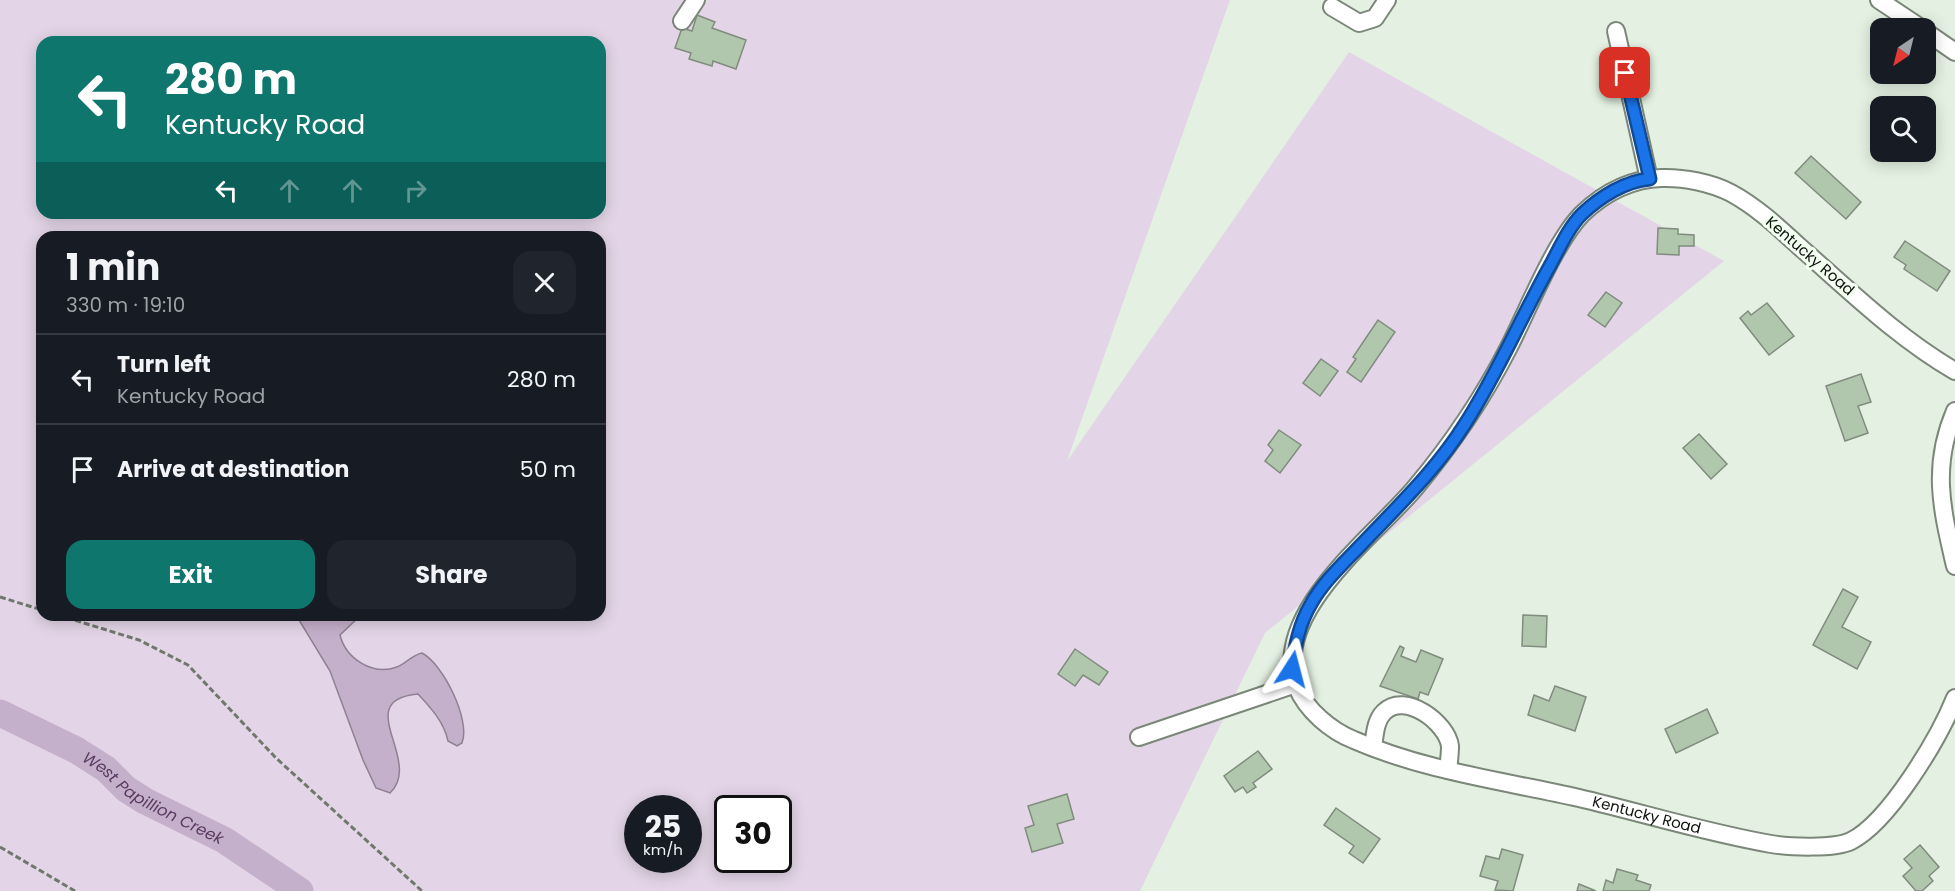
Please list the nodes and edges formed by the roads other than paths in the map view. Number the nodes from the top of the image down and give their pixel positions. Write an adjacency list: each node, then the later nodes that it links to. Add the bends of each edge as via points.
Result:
1 (696, 0): 6 (street)
2 (1388, 0): 4 (street, via 1376,18 1359,23)
3 (1879, 0): 5 (street)
4 (1332, 7)
5 (1906, 18)
6 (682, 21)
7 (1616, 31): 10 (street)
8 (1936, 37): 9 (street)
9 (1952, 44)
10 (1650, 179): 11 (street, Kentucky Road, via 1666,177 1727,190 1758,210 1897,332); 14 (street, Kentucky Road, via 1634,180 1608,194 1582,214 1568,233 1465,426 1413,491 1311,602 1295,646 1292,669)
11 (1955, 371)
12 (1955, 411): 13 (street, via 1939,476)
13 (1955, 566)
14 (1296, 684): 16 (street); 17 (street, Kentucky Road, via 1313,711 1334,730)
15 (1955, 698): 18 (street, Kentucky Road, via 1947,717 1889,806 1866,831 1847,843 1775,845)
16 (1139, 737)
17 (1373, 747): 18 (street, Kentucky Road); 18 (street, via 1377,722 1386,710 1407,705 1429,716 1443,731 1450,745)
18 (1448, 770)

